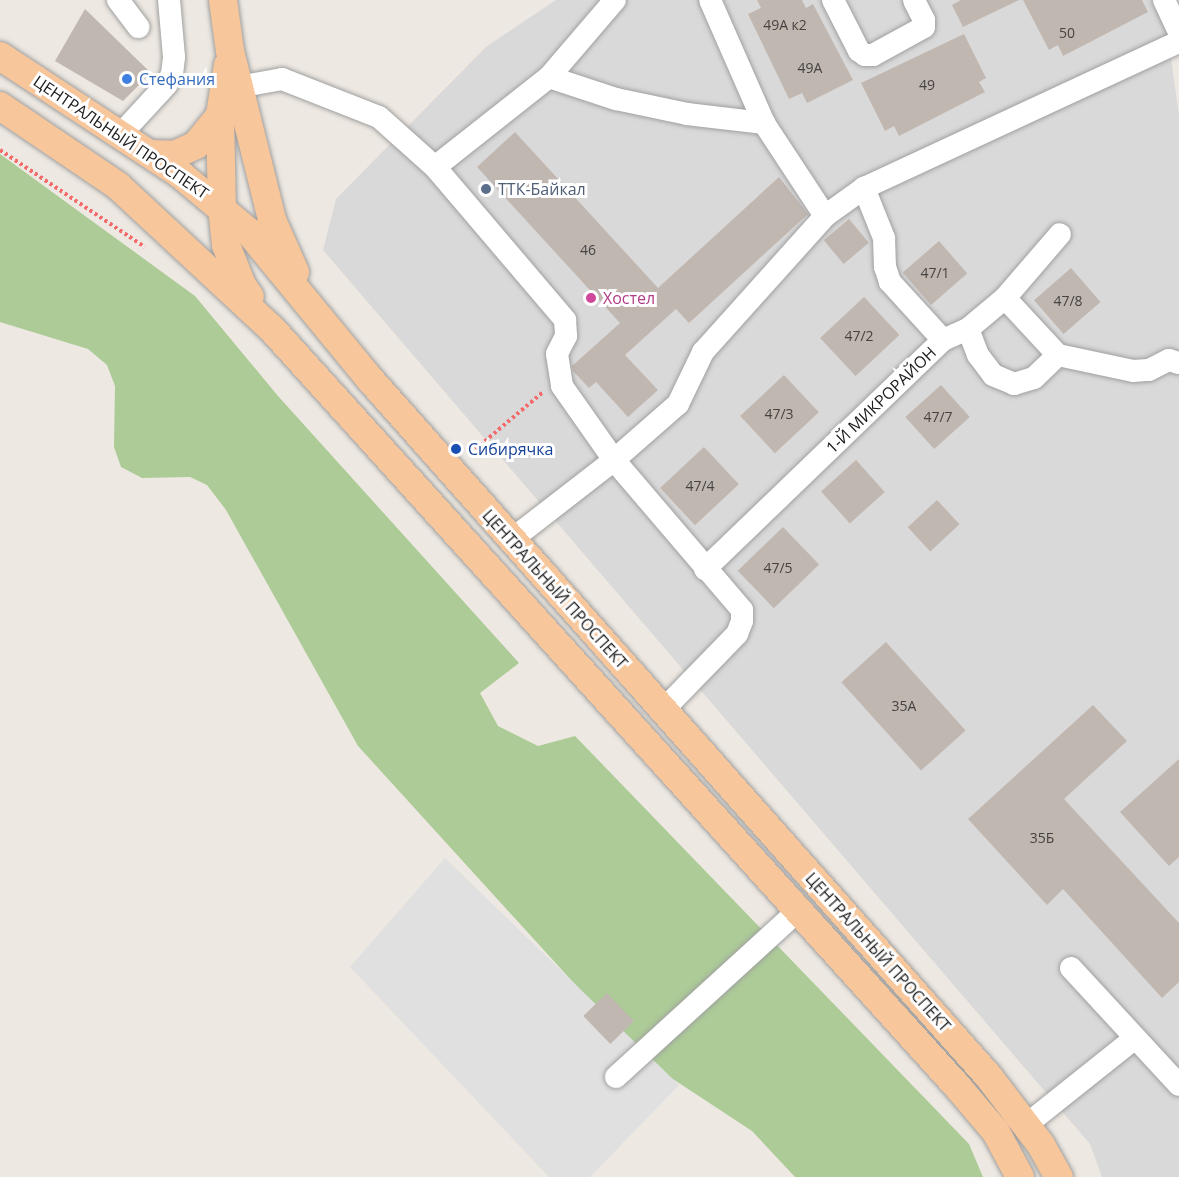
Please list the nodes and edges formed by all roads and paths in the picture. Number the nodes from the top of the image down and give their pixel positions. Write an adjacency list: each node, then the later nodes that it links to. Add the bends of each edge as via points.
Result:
1 (118, 0): 9 (street)
2 (169, 0): 19 (street, via 172,74)
3 (222, 0): 12 (main road)
4 (615, 0): 14 (street)
5 (710, 0): 18 (street)
6 (833, 0): 7 (street, via 859,51 873,55 924,27)
7 (914, 0)
8 (1164, 0): 10 (street)
9 (138, 27)
10 (1179, 32)
11 (1179, 42): 23 (street)
12 (230, 51): 15 (main road); 17 (main road)
13 (1, 60): 19 (main road, ЦЕНТРАЛЬНЫЙ ПРОСПЕКТ)
14 (549, 77): 18 (street, via 616,99 687,114); 22 (street)
15 (238, 87): 22 (street, via 282,79 379,117); 29 (main road, via 272,220)
16 (0, 106): 30 (main road, ЦЕНТРАЛЬНЫЙ ПРОСПЕКТ, via 118,186)
17 (220, 115): 21 (main road, via 196,145 174,155); 24 (main road)
18 (764, 123): 25 (street)
19 (121, 134): 21 (main road, ЦЕНТРАЛЬНЫЙ ПРОСПЕКТ)
20 (0, 150): 27 (path)
21 (151, 154): 24 (main road, ЦЕНТРАЛЬНЫЙ ПРОСПЕКТ)
22 (435, 167): 36 (street, via 565,320 566,336 557,354)
23 (864, 188): 25 (street); 32 (street, via 884,238 890,282)
24 (222, 207): 29 (main road, ЦЕНТРАЛЬНЫЙ ПРОСПЕКТ, via 249,232); 30 (main road, via 226,245 242,285)
25 (825, 216): 38 (street, via 703,352 678,404)
26 (1060, 234): 28 (street, 1-Й МИКРОРАЙОН)
27 (149, 250)
28 (1005, 298): 31 (street, 1-Й МИКРОРАЙОН); 34 (street)
29 (309, 303): 39 (main road, ЦЕНТРАЛЬНЫЙ ПРОСПЕКТ, via 368,377)
30 (272, 329): 42 (main road, ЦЕНТРАЛЬНЫЙ ПРОСПЕКТ)
31 (968, 329): 32 (street, 1-Й МИКРОРАЙОН); 34 (street, via 978,356 993,375 1014,384 1035,378)
32 (943, 340): 40 (street, 1-Й МИКРОРАЙОН)
33 (1179, 342): 35 (street)
34 (1058, 355): 35 (street, via 1133,371)
35 (1169, 363)
36 (559, 377): 37 (path, via 472,455); 38 (street)
37 (464, 446)
38 (614, 460): 39 (street); 40 (street)
39 (511, 540): 41 (main road, ЦЕНТРАЛЬНЫЙ ПРОСПЕКТ)
40 (705, 569): 41 (street, via 742,610 742,621 737,634)
41 (663, 710): 47 (main road, ЦЕНТРАЛЬНЫЙ ПРОСПЕКТ, via 989,1077)
42 (798, 910): 45 (street); 48 (main road, ЦЕНТРАЛЬНЫЙ ПРОСПЕКТ, via 996,1132)
43 (1071, 968): 44 (street)
44 (1135, 1038): 46 (street); 47 (street)
45 (616, 1077)
46 (1179, 1085)
47 (1026, 1125): 49 (main road, ЦЕНТРАЛЬНЫЙ ПРОСПЕКТ)
48 (1020, 1177)
49 (1059, 1177)

